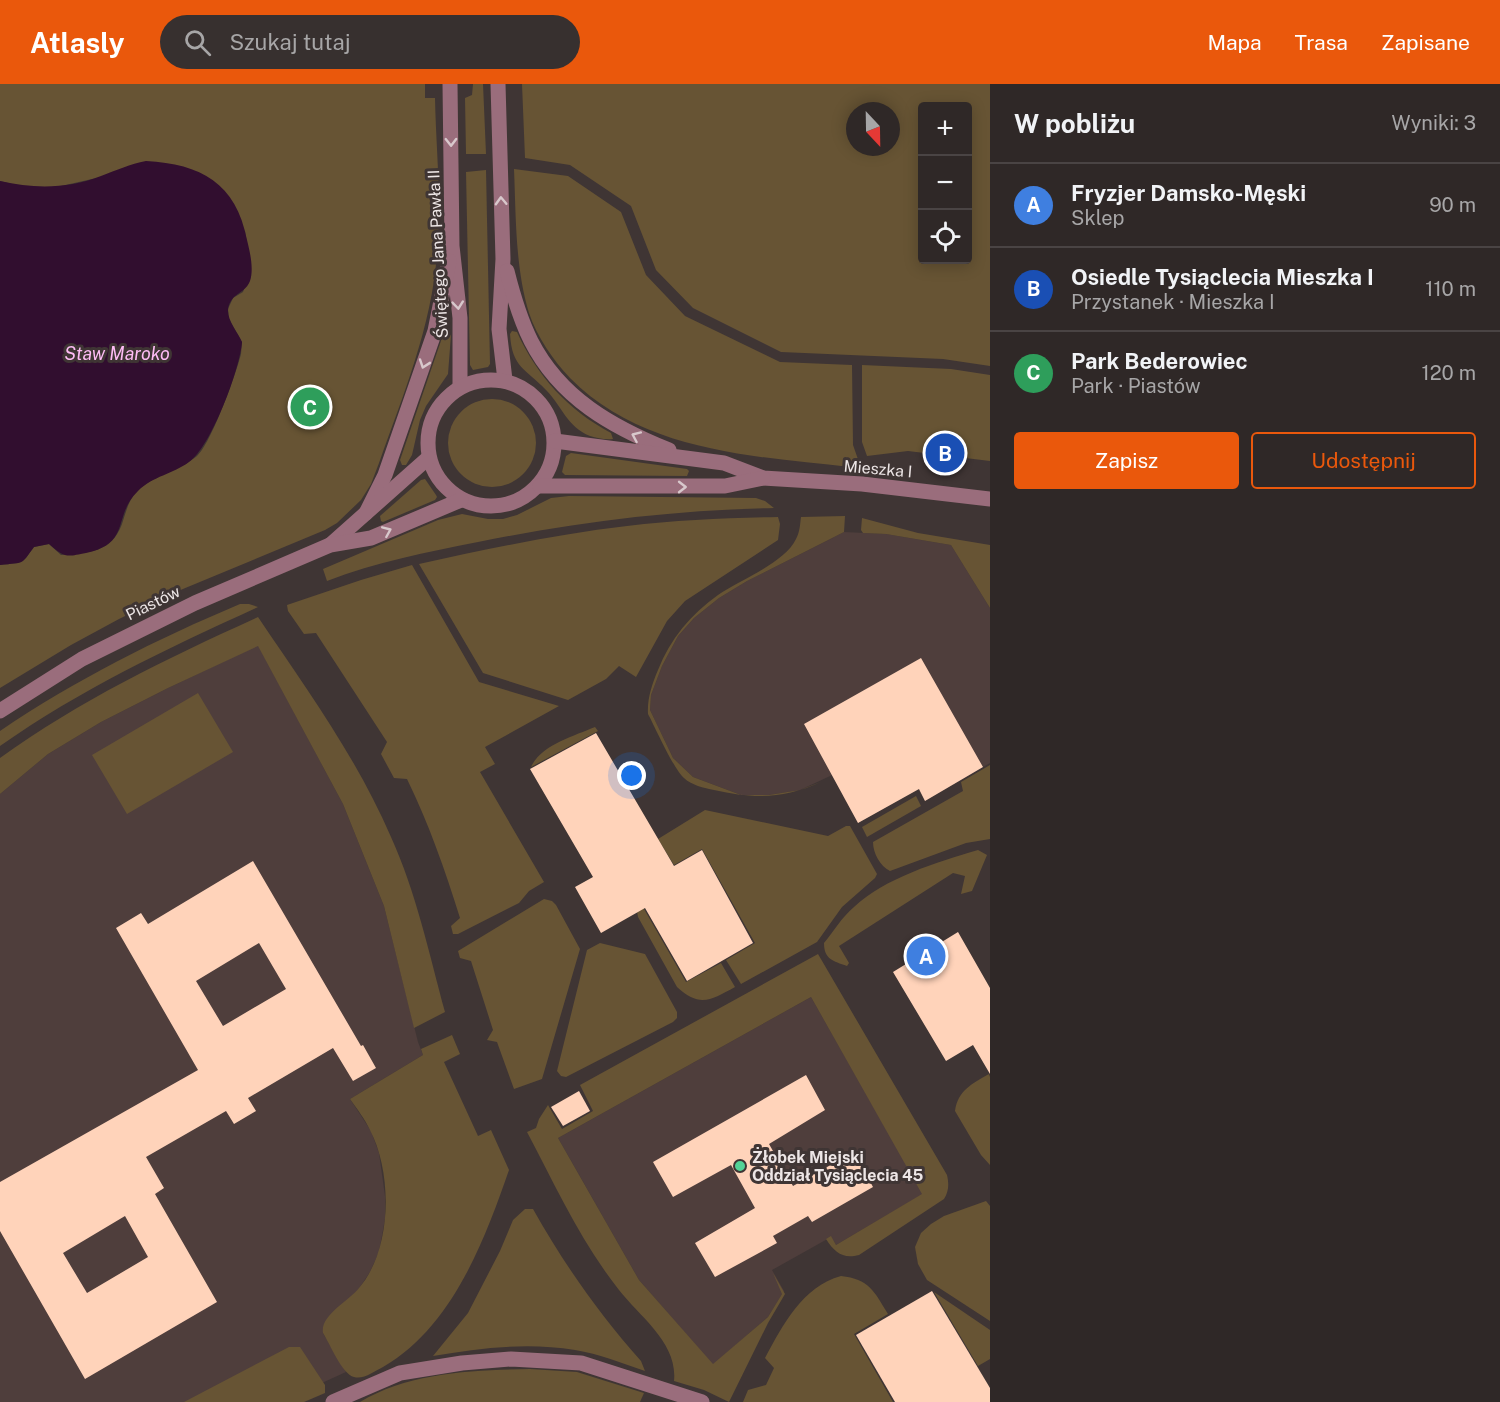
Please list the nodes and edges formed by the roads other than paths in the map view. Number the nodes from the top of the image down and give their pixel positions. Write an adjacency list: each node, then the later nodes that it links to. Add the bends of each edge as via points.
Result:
1 (450, 84): 3 (street, Świętego Jana Pawła II, one-way to 3)
2 (498, 84): 4 (street, one-way to 2)
3 (452, 246): 6 (street, Świętego Jana Pawła II, one-way to 6, via 460,318); 14 (street, one-way to 14, via 435,331 385,475)
4 (503, 259): 5 (street, via 499,329); 9 (street, one-way to 4, via 631,435 588,409 555,378 531,342)
5 (505, 380): 6 (street, via 487,379); 7 (street, via 527,390 543,405)
6 (460, 387): 8 (street, via 433,417 427,437)
7 (555, 441): 9 (street, Mieszka I); 11 (street, via 549,472)
8 (428, 458): 13 (street, via 439,481); 14 (street, Piastów)
9 (690, 458): 10 (street, Mieszka I, via 724,463)
10 (763, 478): 11 (street, Mieszka I, one-way to 10, via 725,486); 12 (street, Mieszka I, via 862,484)
11 (540, 486): 13 (street, via 504,506 484,507)
12 (990, 499)
13 (461, 500): 15 (street, Piastów, one-way to 13, via 371,538)
14 (366, 513): 15 (street, Piastów)
15 (330, 545): 16 (street, Piastów, via 135,632 82,659)
16 (0, 711)
17 (333, 1402): 18 (street, via 400,1373 511,1359 581,1363)
18 (702, 1402)

